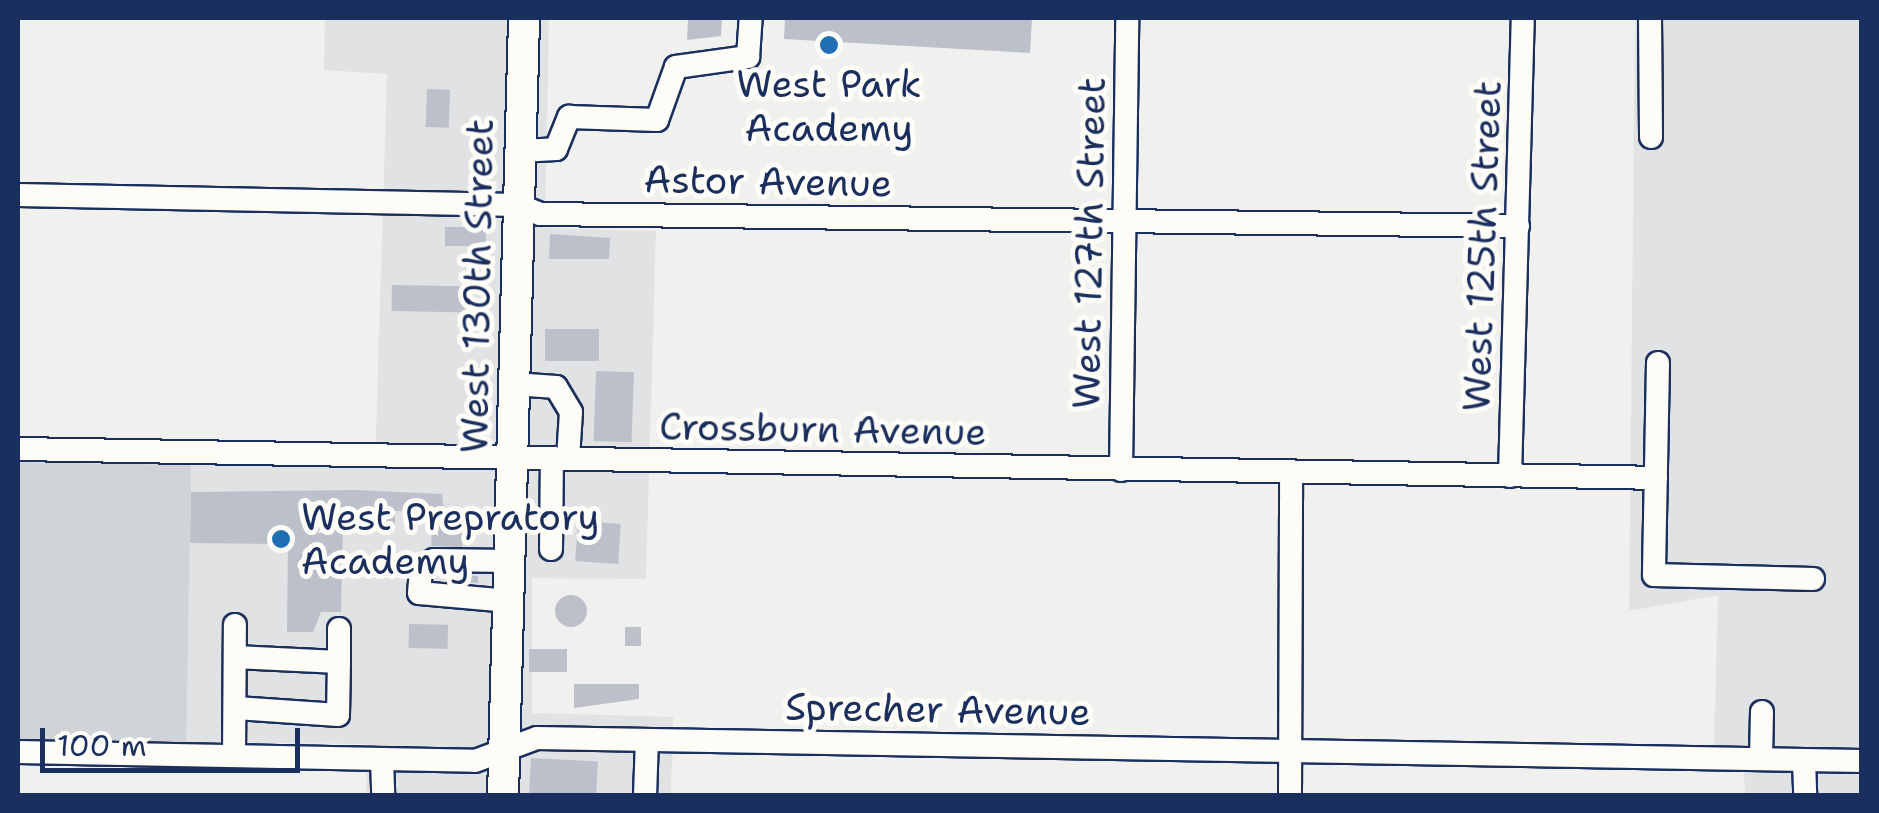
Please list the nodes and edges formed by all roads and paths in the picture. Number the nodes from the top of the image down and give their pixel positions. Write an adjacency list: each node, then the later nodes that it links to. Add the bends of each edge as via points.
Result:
1 (524, 18): 7 (main road, West 130th Street)
2 (750, 18): 7 (street, via 748,57 676,67 657,120 569,116 556,150)
3 (1128, 18): 10 (street, West 127th Street)
4 (1524, 18): 11 (street, West 125th Street)
5 (1650, 18): 6 (street)
6 (1651, 137)
7 (520, 151): 9 (main road, West 130th Street)
8 (18, 195): 9 (street, Astor Avenue)
9 (518, 205): 10 (street, Astor Avenue, via 540,214); 13 (main road, West 130th Street)
10 (1124, 221): 11 (street, Astor Avenue); 17 (street, West 127th Street)
11 (1518, 226): 19 (street, West 125th Street)
12 (1658, 363): 20 (street)
13 (514, 384): 15 (main road, West 130th Street); 16 (street, via 556,387 571,412)
14 (18, 449): 15 (street, Crossburn Avenue)
15 (513, 458): 16 (street, Crossburn Avenue); 22 (main road, West 130th Street)
16 (560, 459): 17 (street, Crossburn Avenue); 21 (street)
17 (1120, 470): 18 (street, Crossburn Avenue)
18 (1291, 472): 19 (street, Crossburn Avenue); 32 (street)
19 (1510, 476): 20 (street, Crossburn Avenue)
20 (1656, 478): 23 (street, via 1654,576)
21 (550, 550)
22 (510, 561): 24 (main road, West 130th Street); 24 (street, via 434,560 421,570 419,593)
23 (1813, 579)
24 (509, 601): 34 (main road, West 130th Street)
25 (235, 626): 27 (street)
26 (338, 629): 28 (street)
27 (236, 657): 28 (street); 29 (street)
28 (338, 662): 29 (street, via 338,715)
29 (236, 708): 35 (street)
30 (1762, 712): 37 (street)
31 (653, 740): 32 (street, Sprecher Avenue); 34 (street, Sprecher Avenue, via 537,738); 42 (street); 43 (street)
32 (1291, 750): 37 (street, Sprecher Avenue); 44 (street)
33 (18, 752): 35 (street, Sprecher Avenue)
34 (504, 752): 36 (street, Sprecher Avenue, via 475,761); 41 (main road, West 130th Street)
35 (234, 756): 36 (street, Sprecher Avenue)
36 (382, 759): 40 (street)
37 (1761, 759): 38 (street, Sprecher Avenue)
38 (1804, 760): 39 (street, Sprecher Avenue); 45 (street)
39 (1862, 761)
40 (383, 796)
41 (503, 796)
42 (645, 796)
43 (658, 796)
44 (1290, 796)
45 (1805, 796)

